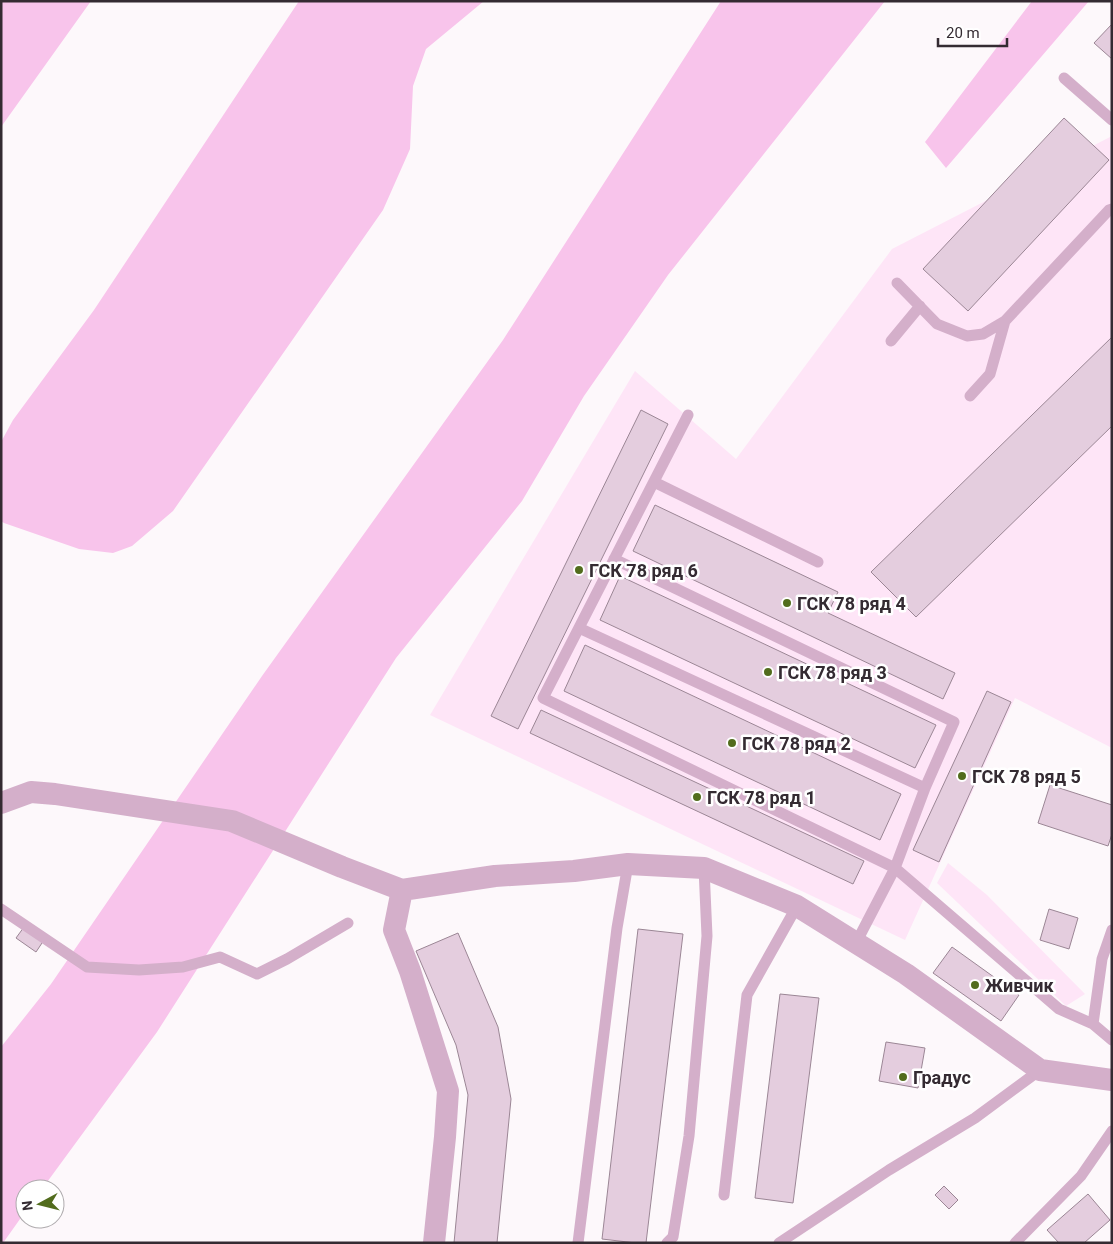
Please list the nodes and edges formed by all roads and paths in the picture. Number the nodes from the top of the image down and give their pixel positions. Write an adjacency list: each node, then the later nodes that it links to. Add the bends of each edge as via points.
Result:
1 (1064, 78): 2 (lane)
2 (1112, 120)
3 (1112, 209): 6 (lane)
4 (897, 283): 5 (lane)
5 (920, 306): 6 (lane, via 937,324 968,336 983,334); 7 (lane)
6 (1005, 321): 8 (lane, via 990,374)
7 (891, 341)
8 (970, 396)
9 (688, 415): 10 (lane)
10 (654, 482): 11 (lane); 12 (lane)
11 (614, 559): 13 (lane); 14 (lane, via 954,722)
12 (818, 562)
13 (579, 628): 14 (lane); 18 (lane, via 542,698)
14 (925, 788): 18 (lane)
15 (1, 804): 19 (street, via 35,792 232,822)
16 (628, 864): 17 (street); 19 (street, via 495,876); 32 (lane)
17 (704, 868): 20 (street); 33 (lane, via 707,936 689,1136 673,1238)
18 (895, 868): 24 (lane); 25 (lane, via 1058,1009)
19 (402, 890): 31 (street, via 394,930 448,1090)
20 (797, 906): 24 (street); 30 (lane, via 747,995)
21 (1, 909): 22 (lane, via 87,967 139,970 184,967 220,956 257,974)
22 (348, 924)
23 (1112, 930): 25 (lane, via 1102,959)
24 (856, 943): 27 (street, via 906,974)
25 (1093, 1024): 26 (lane)
26 (1112, 1040)
27 (1040, 1070): 28 (street); 34 (lane, via 976,1118 889,1170)
28 (1112, 1080)
29 (1112, 1131): 35 (lane, via 1080,1176)
30 (724, 1195)
31 (434, 1243)
32 (578, 1243)
33 (667, 1243)
34 (780, 1243)
35 (1015, 1243)

